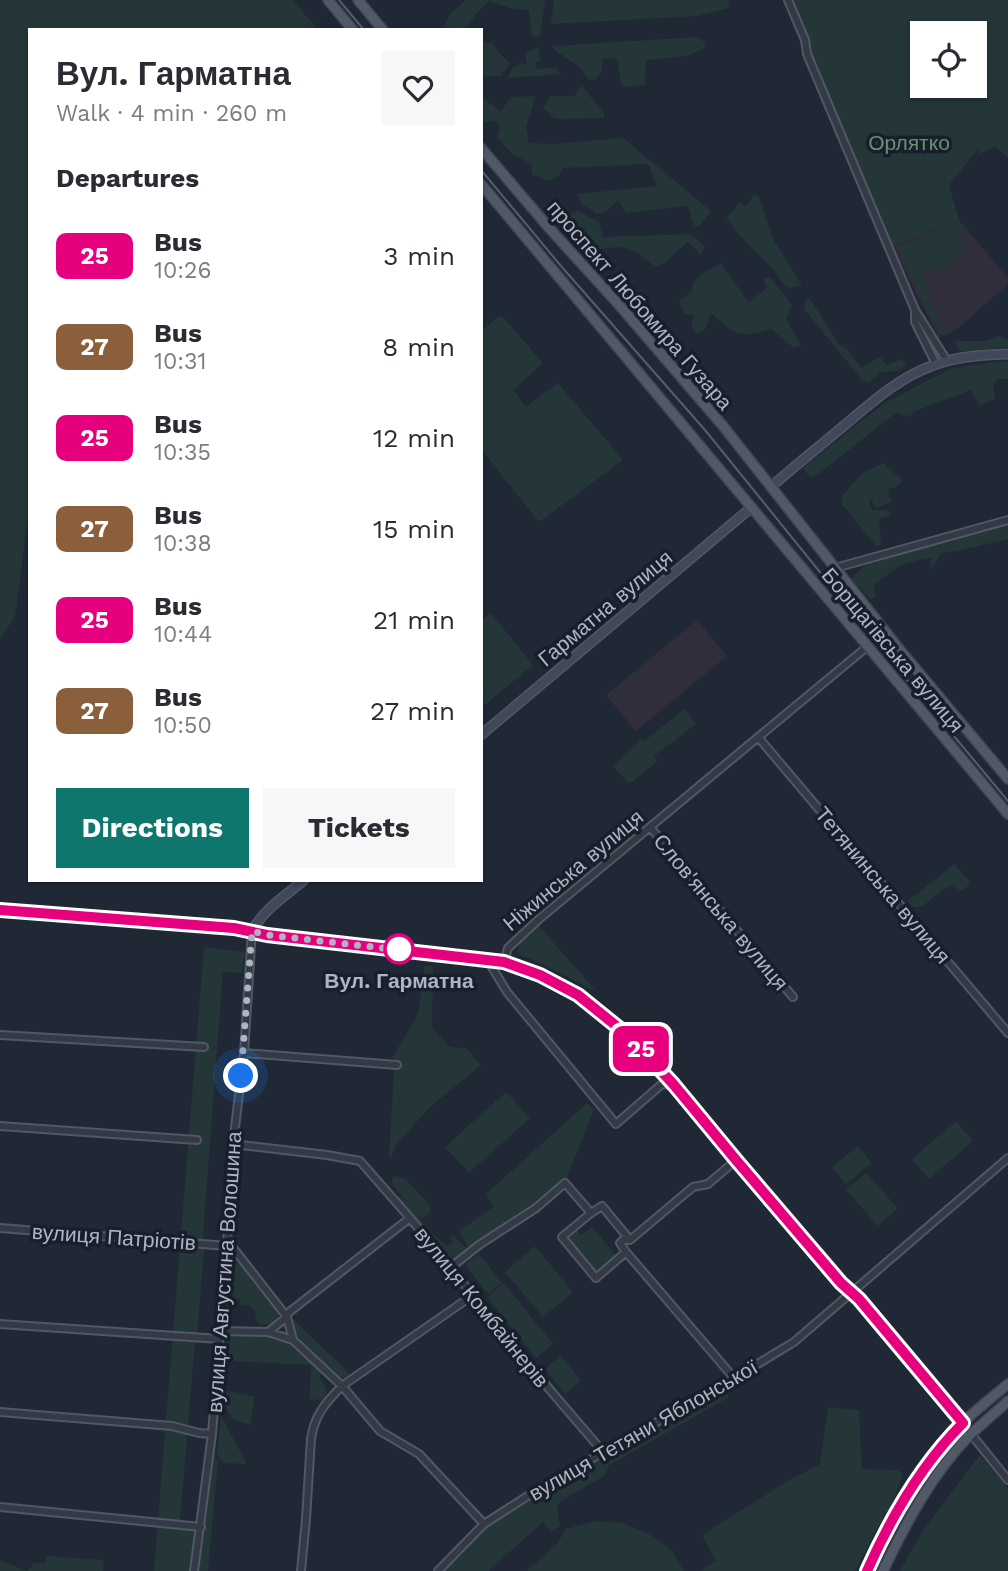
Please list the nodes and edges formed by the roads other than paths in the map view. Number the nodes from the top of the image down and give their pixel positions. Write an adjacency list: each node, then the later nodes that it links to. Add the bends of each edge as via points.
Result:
1 (328, 0): 4 (main road)
2 (358, 0): 5 (main road)
3 (788, 0): 8 (street)
4 (351, 28)
5 (381, 28)
6 (483, 150): 12 (main road, проспект Любомира Гузара)
7 (483, 186): 13 (main road, проспект Любомира Гузара)
8 (915, 310): 10 (street); 11 (street, via 915,322)
9 (1008, 354): 10 (main road)
10 (947, 361): 11 (main road)
11 (936, 364): 12 (main road, via 891,388)
12 (772, 486): 15 (main road, Борщагівська вулиця)
13 (752, 507): 16 (main road, Борщагівська вулиця); 17 (main road, Гарматна вулиця)
14 (1008, 520): 15 (street)
15 (835, 568): 19 (main road, Борщагівська вулиця)
16 (868, 646): 18 (street, Ніжинська вулиця); 20 (main road, Борщагівська вулиця)
17 (483, 733)
18 (758, 737): 21 (street, Ніжинська вулиця); 28 (street, Тетянинська вулиця)
19 (1008, 779)
20 (1008, 814)
21 (650, 827): 26 (street, Ніжинська вулиця, via 538,920 508,948); 27 (street, Слов'янська вулиця)
22 (302, 882): 24 (main road, via 260,917)
23 (0, 910): 24 (main road, Ніжинська вулиця)
24 (252, 931): 25 (main road, Ніжинська вулиця); 31 (street, вулиця Августина Волошина)
25 (487, 960): 26 (main road, Ніжинська вулиця); 33 (street, via 507,992 616,1124 662,1084)
26 (504, 962): 33 (main road, via 578,995 630,1037)
27 (793, 997)
28 (1008, 1033)
29 (0, 1035): 30 (street)
30 (204, 1047)
31 (244, 1053): 32 (street); 36 (street, вулиця Августина Волошина)
32 (397, 1065)
33 (674, 1085): 38 (main road)
34 (0, 1126): 35 (street)
35 (197, 1140)
36 (233, 1144): 40 (street, вулиця Комбайнерів, via 360,1161); 43 (street, вулиця Августина Волошина)
37 (1008, 1158): 46 (street, вулиця Тетяни Яблонської)
38 (736, 1160): 42 (street, via 708,1184 694,1187); 46 (main road)
39 (591, 1213): 42 (street, via 602,1206); 44 (street, via 562,1237 596,1278); 45 (street, via 565,1183)
40 (410, 1218): 45 (street, вулиця Комбайнерів); 48 (street)
41 (0, 1228): 43 (street, вулиця Патріотів)
42 (630, 1240): 44 (street, via 620,1243)
43 (227, 1246): 48 (street); 50 (street, вулиця Августина Волошина)
44 (626, 1252): 54 (street)
45 (450, 1268): 47 (street, вулиця Комбайнерів)
46 (852, 1292): 54 (street, вулиця Тетяни Яблонської, via 794,1342); 59 (main road)
47 (472, 1295): 56 (street); 62 (street, вулиця Комбайнерів)
48 (287, 1317): 51 (street); 53 (street)
49 (0, 1324): 52 (street)
50 (221, 1331): 51 (street); 52 (street, вулиця Августина Волошина)
51 (268, 1332): 53 (street)
52 (220, 1339): 60 (street, вулиця Августина Волошина)
53 (293, 1340): 56 (street)
54 (734, 1378): 62 (street, вулиця Тетяни Яблонської)
55 (1008, 1384): 59 (main road)
56 (342, 1386): 65 (street, via 380,1431 419,1454); 68 (street, via 317,1415 313,1428)
57 (1008, 1401): 61 (main road)
58 (0, 1412): 60 (street, via 172,1426)
59 (963, 1423): 70 (main road, via 915,1480)
60 (212, 1434): 66 (street, вулиця Августина Волошина)
61 (971, 1434): 63 (street); 71 (main road, via 930,1486)
62 (604, 1453): 65 (street, вулиця Тетяни Яблонської)
63 (1008, 1480)
64 (0, 1507): 66 (street)
65 (484, 1524): 69 (street, вулиця Тетяни Яблонської)
66 (201, 1527): 67 (street, вулиця Августина Волошина)
67 (194, 1571)
68 (301, 1571)
69 (438, 1571)
70 (867, 1571)
71 (883, 1571)

